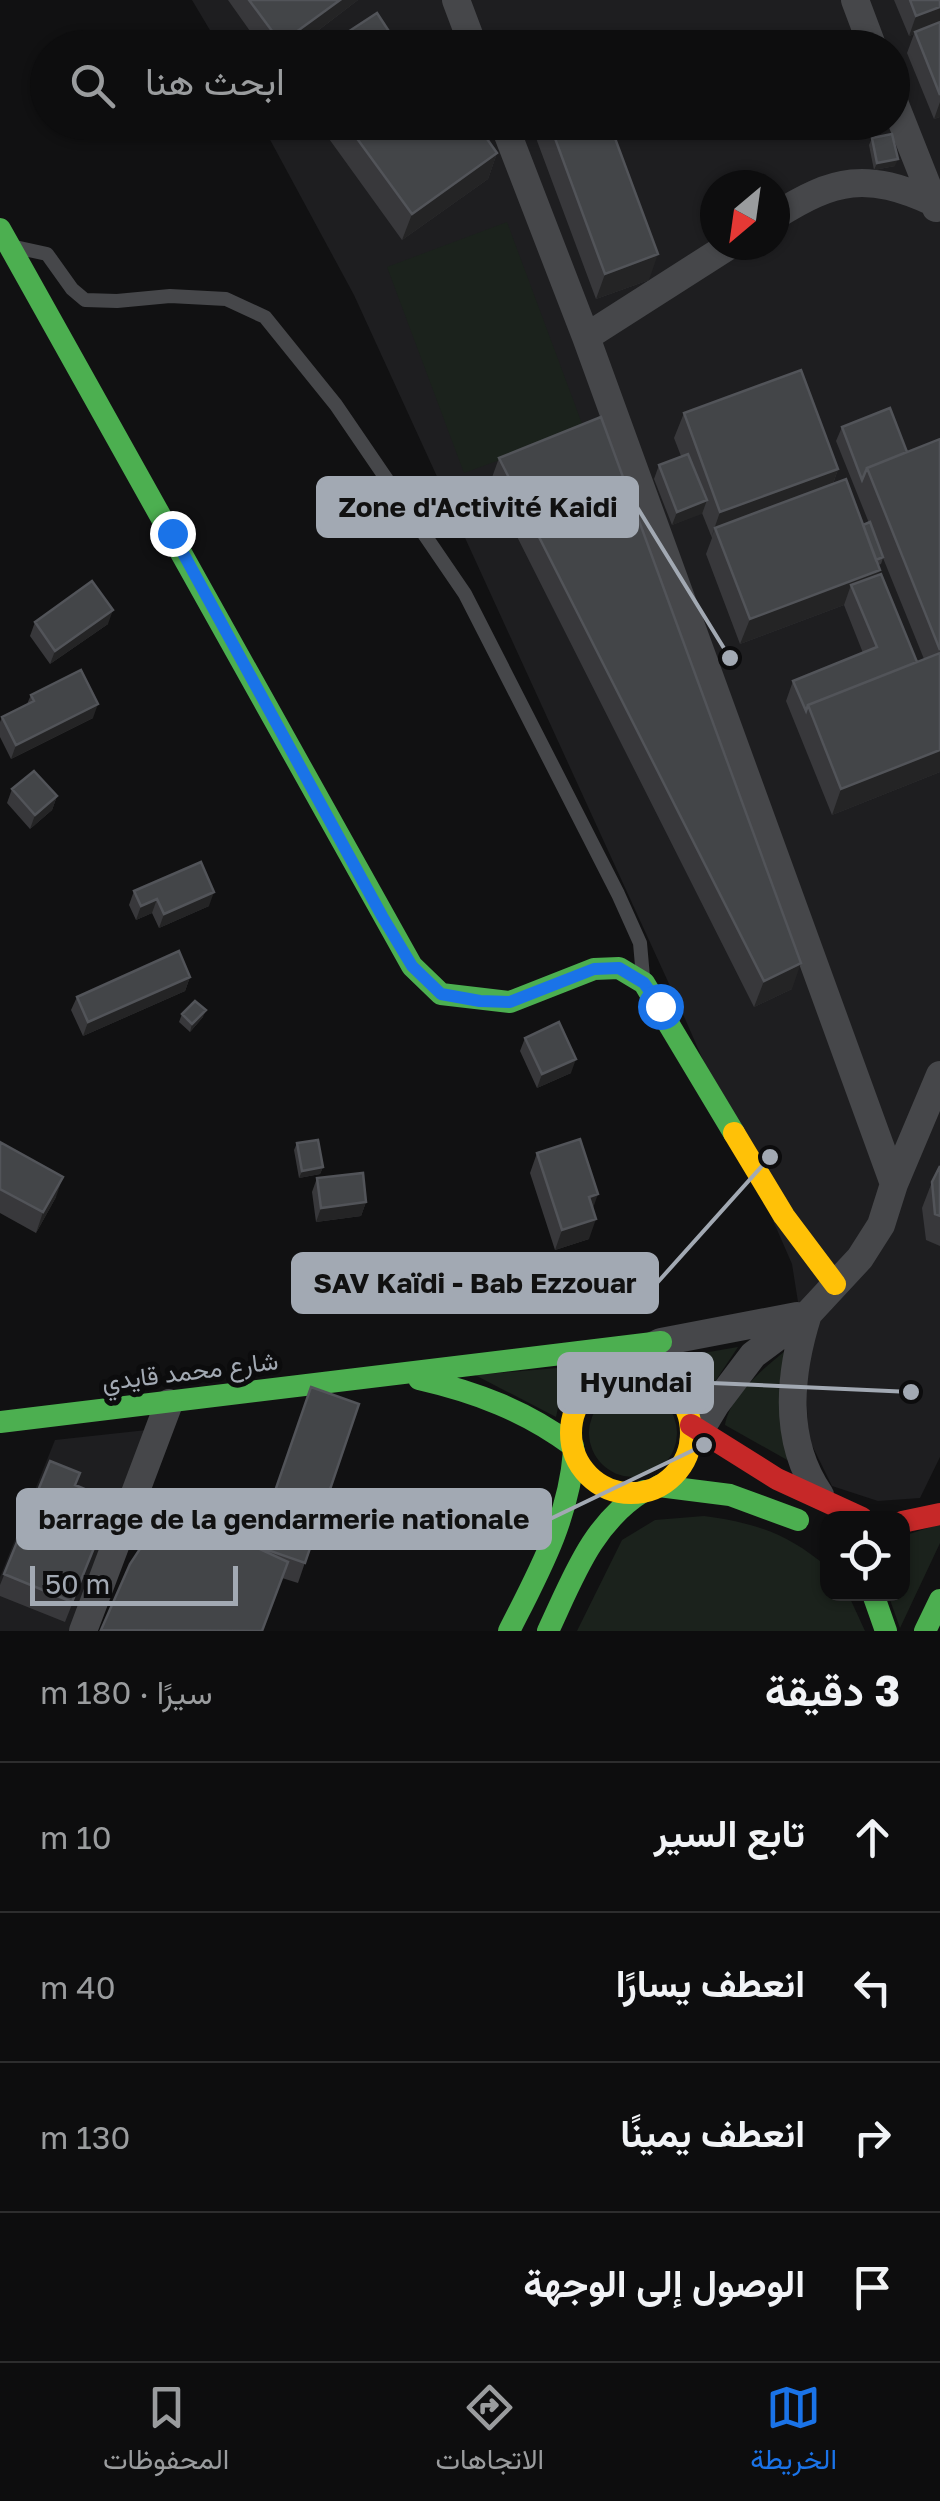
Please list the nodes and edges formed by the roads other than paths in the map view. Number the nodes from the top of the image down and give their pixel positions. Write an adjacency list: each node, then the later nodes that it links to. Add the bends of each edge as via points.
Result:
1 (456, 0): 3 (street)
2 (855, 0): 4 (street)
3 (467, 30)
4 (866, 30)
5 (510, 140): 11 (street)
6 (909, 140): 8 (street)
7 (790, 206): 8 (street, via 857,181 899,186)
8 (937, 211)
9 (4, 237): 12 (lane, via 47,254 85,300 226,299 265,316 336,404 465,594 618,894 640,943); 12 (main road, via 412,966 441,994 480,1001 510,1002 594,969 619,968)
10 (707, 260): 11 (street)
11 (586, 337): 14 (street)
12 (644, 983): 15 (main road, via 784,1216)
13 (940, 1075): 14 (street)
14 (894, 1184): 15 (street, via 882,1225)
15 (835, 1284): 16 (street)
16 (808, 1314): 17 (street); 23 (street, via 753,1355); 26 (street, via 792,1374 794,1435)
17 (661, 1342): 18 (main road, شارع محمد قايدي); 20 (street)
18 (552, 1353): 19 (main road, شارع محمد قايدي); 20 (main road)
19 (387, 1373): 21 (main road, شارع محمد قايدي); 24 (main road, via 507,1403)
20 (607, 1375): 23 (main road, via 653,1377 678,1396); 24 (main road, via 575,1411)
21 (169, 1403): 22 (main road, شارع محمد قايدي); 33 (street)
22 (0, 1422)
23 (693, 1435): 25 (main road, via 672,1476); 26 (main road)
24 (573, 1448): 25 (main road, via 594,1480 626,1492); 34 (main road, via 567,1511)
25 (651, 1488): 30 (main road, via 724,1492 769,1505); 35 (main road, via 606,1516)
26 (827, 1504): 27 (main road)
27 (844, 1511)
28 (940, 1514): 29 (main road)
29 (910, 1520)
30 (817, 1532)
31 (940, 1600): 37 (main road)
32 (875, 1601): 36 (main road)
33 (83, 1631)
34 (509, 1631)
35 (548, 1631)
36 (886, 1631)
37 (925, 1631)

